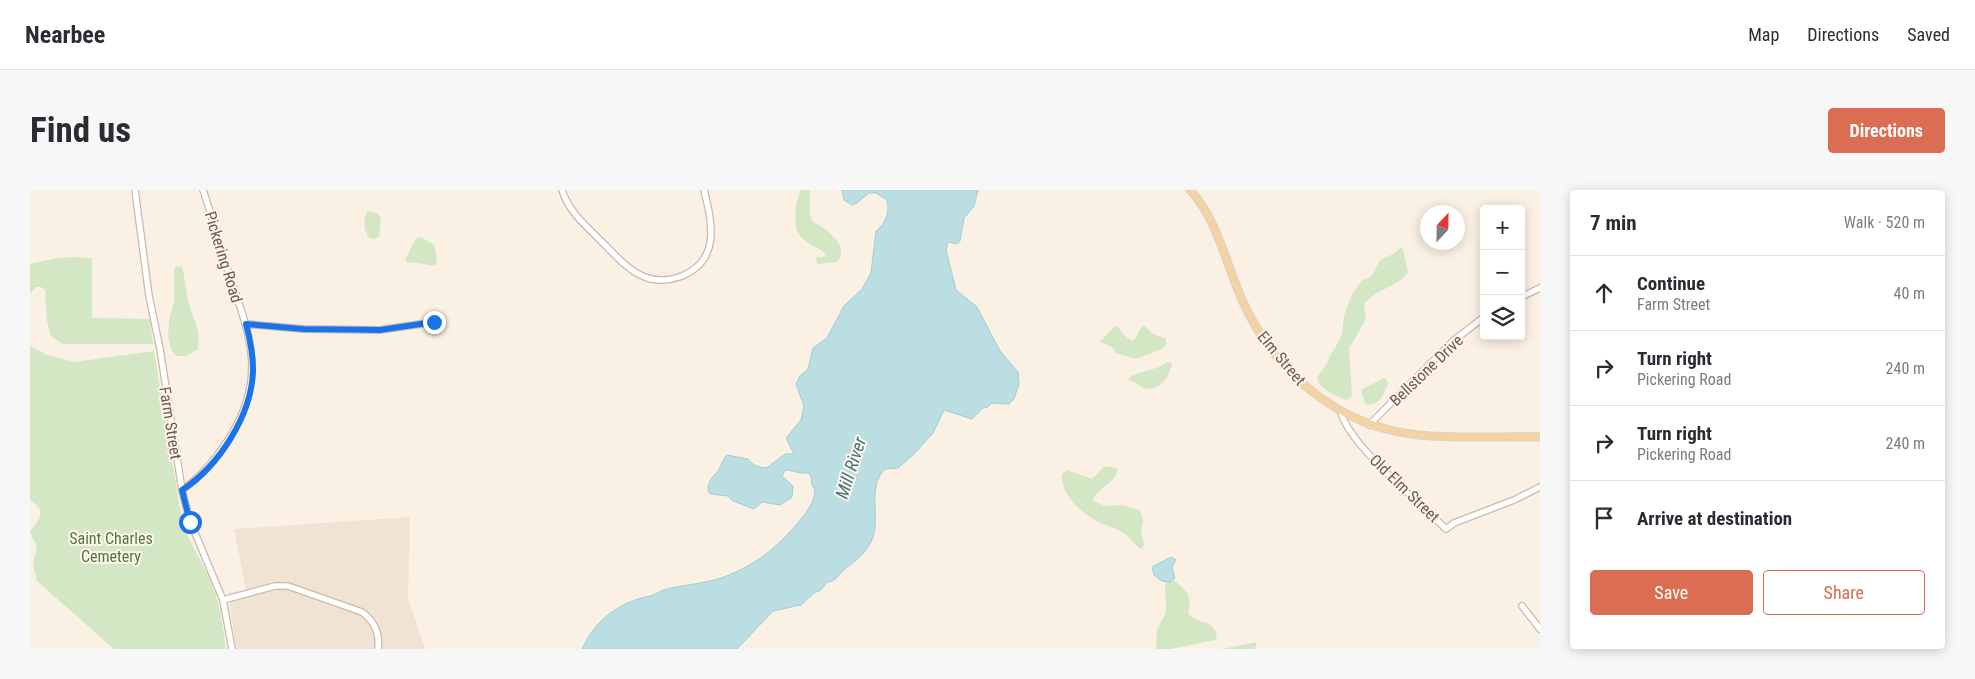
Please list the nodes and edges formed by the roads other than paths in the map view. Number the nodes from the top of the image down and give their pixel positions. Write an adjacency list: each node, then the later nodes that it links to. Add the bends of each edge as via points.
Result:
1 (134, 190): 15 (street, Farm Street)
2 (203, 190): 10 (street, Pickering Road)
3 (562, 190): 4 (street, via 580,220 627,266 646,277 664,280 691,272 708,251 712,237)
4 (704, 190)
5 (1190, 190): 11 (main road, Elm Street, via 1209,220 1260,333 1299,382)
6 (1540, 288): 7 (street)
7 (1525, 295)
8 (1480, 320): 12 (street, Bellstone Drive, via 1453,342)
9 (434, 322): 10 (street, Pickering Road, via 380,330)
10 (246, 324): 15 (street, Pickering Road, via 253,369 244,411 218,456)
11 (1341, 412): 12 (main road, Elm Street); 14 (street, Old Elm Street, via 1347,428 1362,447 1446,528)
12 (1369, 424): 13 (main road, Elm Street, via 1420,436)
13 (1540, 437)
14 (1540, 487)
15 (182, 490): 16 (street, Farm Street, via 190,522)
16 (223, 600): 19 (street, Farm Street); 20 (street, via 275,586 288,586 362,612 376,629)
17 (1522, 606): 18 (street)
18 (1540, 629)
19 (232, 649)
20 (378, 649)

